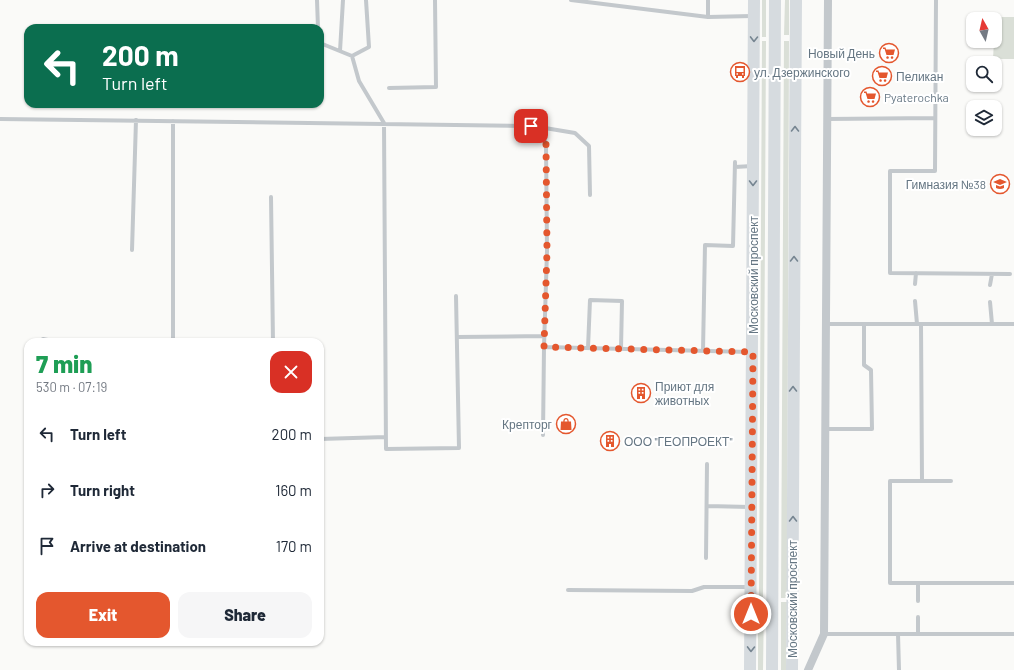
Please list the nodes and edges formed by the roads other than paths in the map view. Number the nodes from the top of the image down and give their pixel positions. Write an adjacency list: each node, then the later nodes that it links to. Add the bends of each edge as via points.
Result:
1 (317, 0): 14 (lane)
2 (343, 0): 16 (lane)
3 (366, 0): 17 (lane, via 369,47)
4 (435, 0): 18 (lane, via 436,87)
5 (571, 0): 13 (lane)
6 (708, 0): 13 (lane)
7 (754, 0): 12 (main road, Московский проспект)
8 (775, 0): 73 (main road, Московский проспект)
9 (796, 0): 74 (main road, Московский проспект, one-way to 9)
10 (828, 0): 21 (street)
11 (936, 0): 19 (lane)
12 (754, 16): 13 (lane); 26 (main road, Московский проспект, one-way to 26)
13 (708, 17)
14 (318, 24)
15 (324, 45): 16 (lane)
16 (340, 51): 17 (lane)
17 (352, 56): 24 (lane, via 358,81)
18 (390, 88)
19 (936, 118): 21 (lane); 30 (lane, via 935,171 890,171 890,273)
20 (0, 119): 22 (lane)
21 (827, 119): 38 (street)
22 (136, 120): 23 (lane); 29 (lane)
23 (173, 121): 24 (lane); 45 (lane)
24 (384, 123): 25 (lane); 54 (lane)
25 (531, 126): 27 (lane, via 575,133 589,146); 43 (lane, via 542,133 546,144 547,251)
26 (753, 166): 50 (lane, via 735,164 733,246 705,245); 51 (main road, Московский проспект, one-way to 51)
27 (590, 195)
28 (271, 197): 46 (lane)
29 (132, 250)
30 (916, 274): 31 (lane); 33 (lane)
31 (992, 274): 32 (lane); 34 (lane)
32 (1010, 274)
33 (914, 284)
34 (990, 285)
35 (456, 296): 44 (lane)
36 (915, 301): 40 (lane)
37 (990, 302): 41 (lane)
38 (826, 324): 39 (lane); 52 (street)
39 (864, 324): 40 (lane); 52 (lane, via 864,365 871,370 872,429)
40 (919, 324): 41 (lane); 57 (lane)
41 (992, 324): 42 (lane)
42 (1014, 324)
43 (544, 336): 44 (lane); 47 (lane)
44 (457, 337): 54 (lane, via 459,448 386,449)
45 (173, 338)
46 (273, 338)
47 (544, 347): 48 (lane); 53 (lane)
48 (588, 348): 49 (lane); 49 (lane, via 590,300 622,301)
49 (621, 349): 50 (lane)
50 (703, 351): 51 (lane)
51 (753, 352): 60 (main road, Московский проспект)
52 (825, 428): 68 (street)
53 (543, 435)
54 (386, 437): 55 (lane)
55 (324, 439)
56 (707, 464): 59 (lane)
57 (922, 481): 58 (lane); 62 (lane, via 890,481 890,583)
58 (951, 481)
59 (707, 506): 60 (lane); 61 (lane)
60 (752, 507): 64 (main road, Московский проспект)
61 (706, 558)
62 (918, 583): 63 (lane); 66 (lane)
63 (1014, 584)
64 (751, 587): 65 (lane, via 704,586 692,591); 72 (main road, Московский проспект, one-way to 72)
65 (568, 590)
66 (918, 601)
67 (918, 616): 70 (lane)
68 (824, 634): 69 (lane); 75 (street)
69 (898, 634): 70 (lane); 76 (lane)
70 (918, 634): 71 (lane)
71 (1014, 634)
72 (750, 670)
73 (772, 670)
74 (792, 670)
75 (808, 670)
76 (899, 670)

